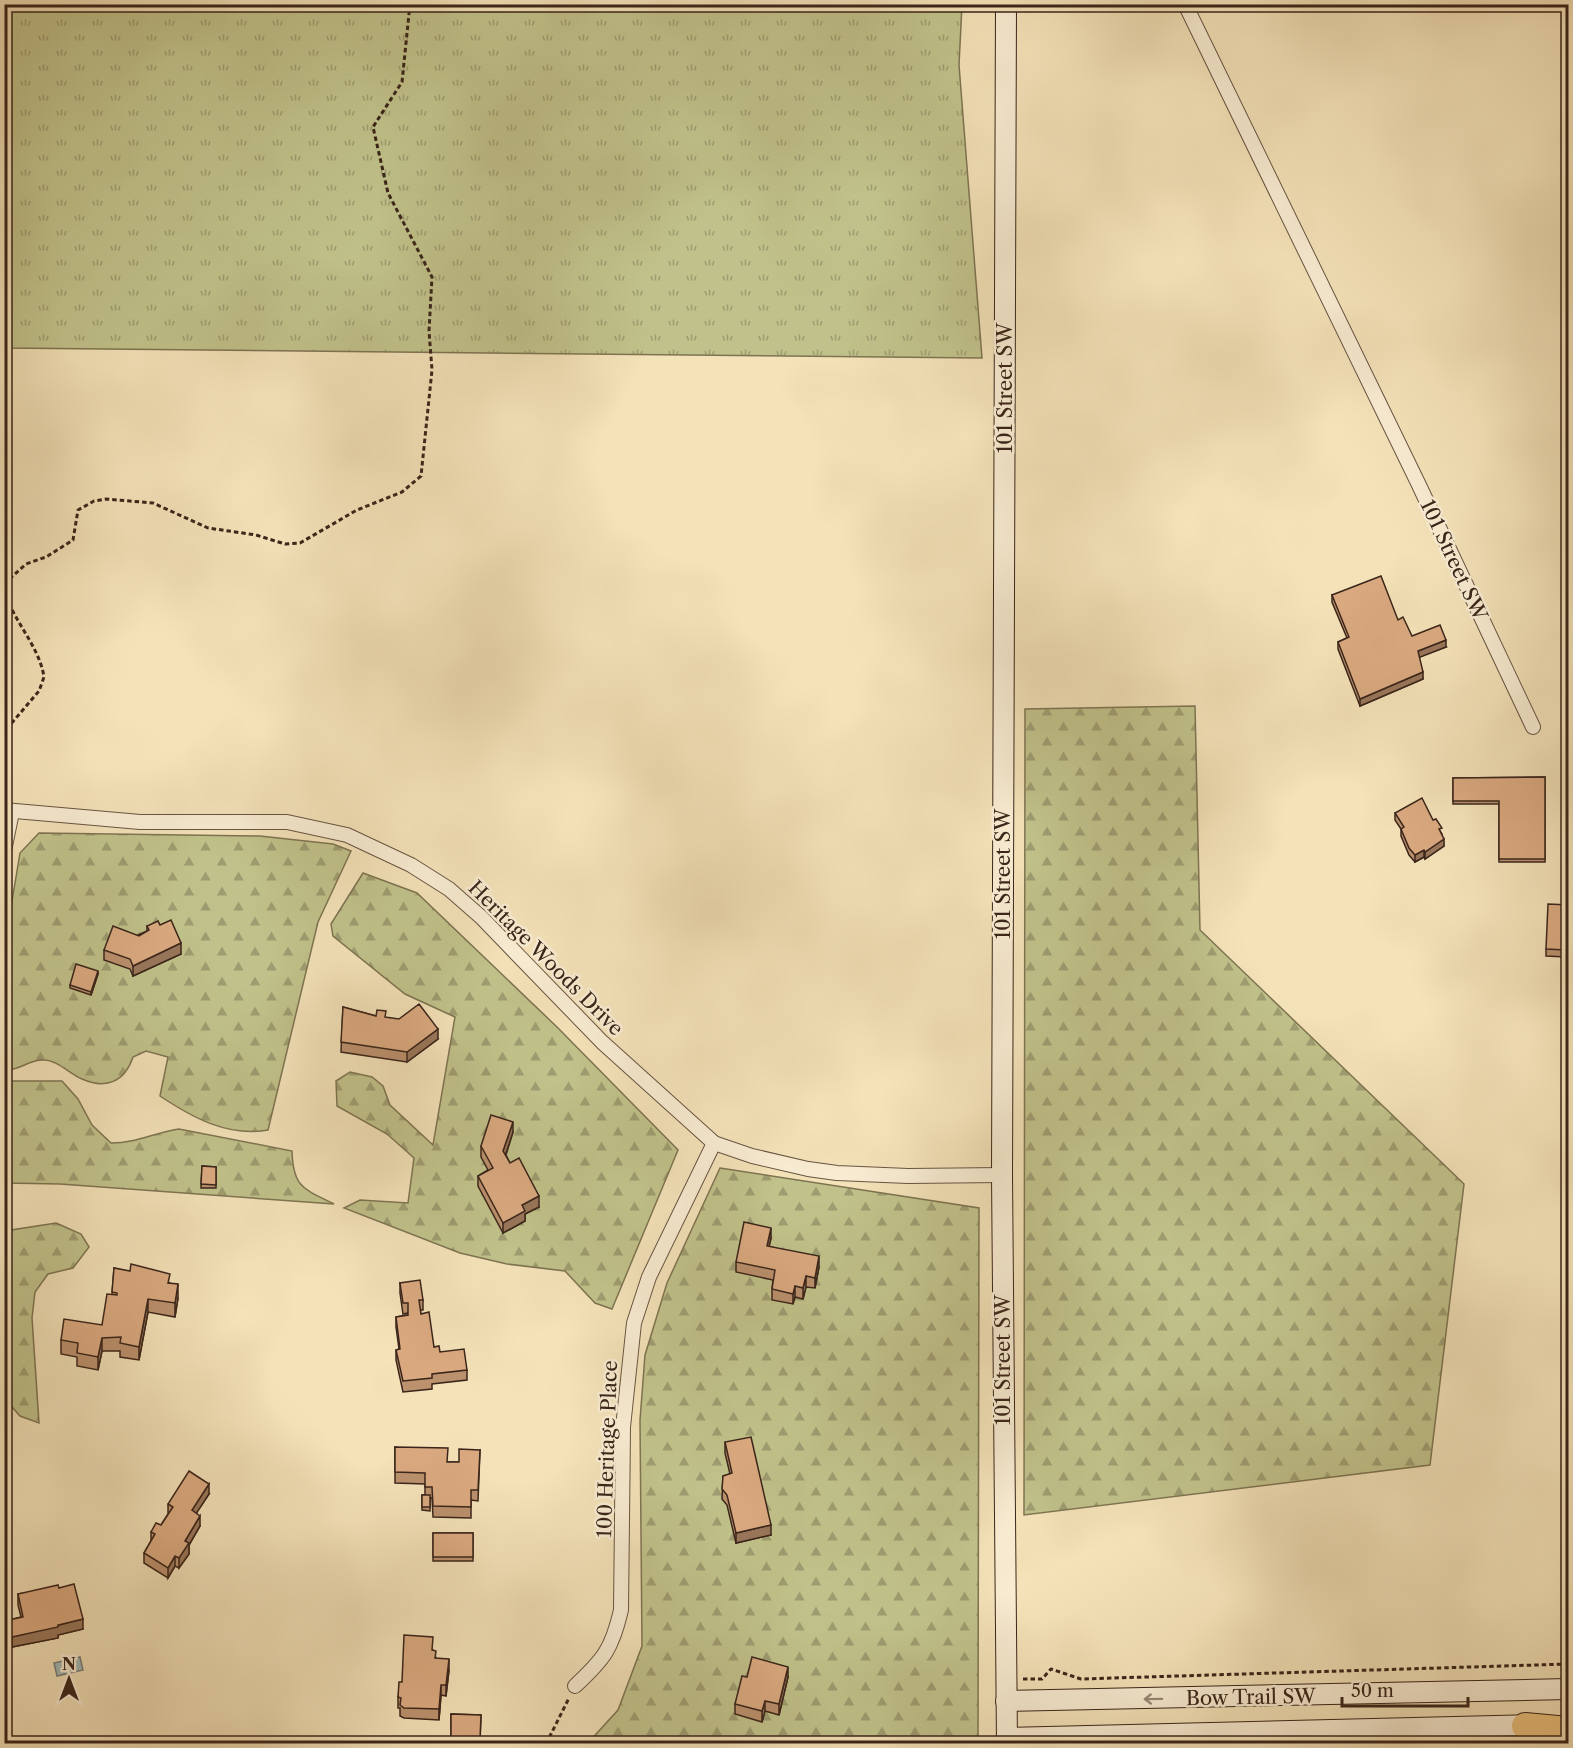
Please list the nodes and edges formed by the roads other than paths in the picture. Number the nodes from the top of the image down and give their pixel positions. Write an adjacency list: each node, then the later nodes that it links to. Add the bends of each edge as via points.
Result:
1 (1006, 4): 7 (street, 101 Street SW)
2 (1185, 4): 3 (street, 101 Street SW)
3 (1533, 727)
4 (8, 811): 5 (street); 6 (street, Heritage Woods Drive, via 140,822 287,822 347,835 378,848 448,889 481,916 602,1042)
5 (4, 851)
6 (714, 1143): 7 (street, Heritage Woods Drive, via 752,1156 837,1173); 8 (street, 100 Heritage Place, via 649,1277 634,1323 623,1426 621,1610 615,1636 603,1659)
7 (1002, 1175): 10 (street, 101 Street SW)
8 (575, 1686)
9 (1569, 1689): 10 (street, Bow Trail SW, one-way to 10)
10 (1006, 1701): 14 (street, 101 Street SW)
11 (1569, 1724): 12 (street, Bow Trail SW)
12 (1525, 1726): 13 (highway); 14 (street, Bow Trail SW)
13 (1569, 1730)
14 (1007, 1741)

